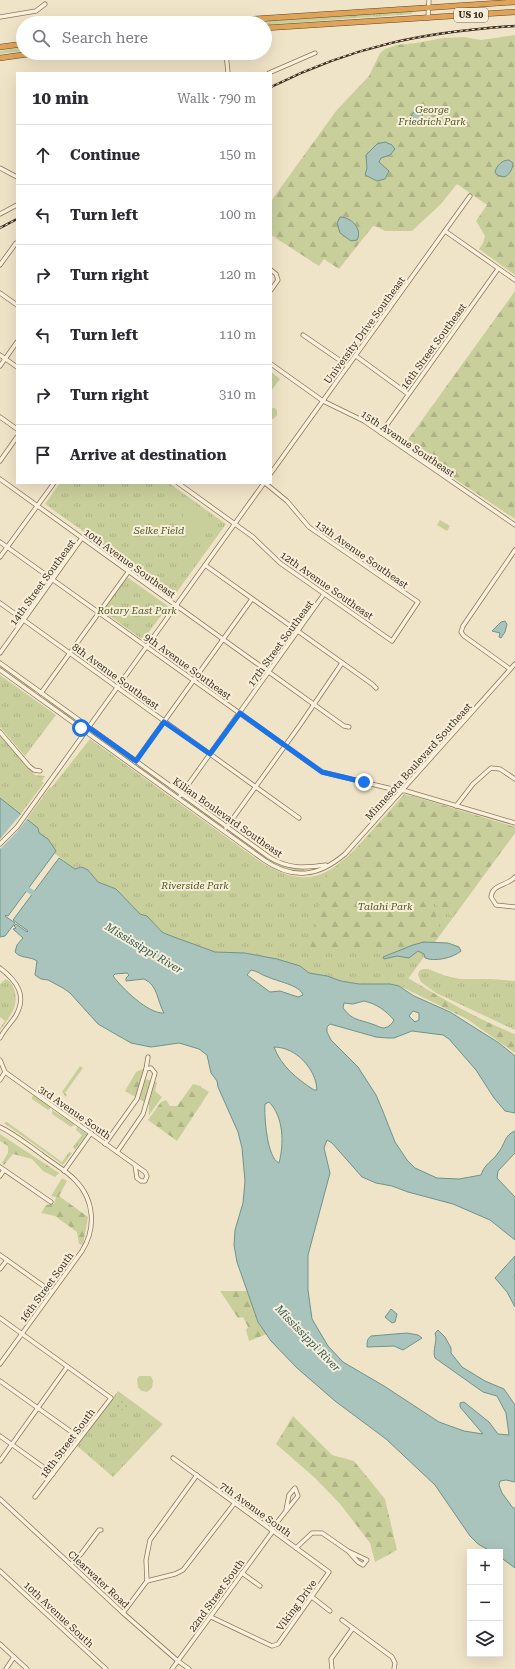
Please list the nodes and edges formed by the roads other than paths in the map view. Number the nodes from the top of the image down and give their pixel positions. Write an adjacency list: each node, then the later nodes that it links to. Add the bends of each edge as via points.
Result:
1 (429, 0): 4 (street)
2 (515, 2): 4 (highway, US 10)
3 (45, 4): 6 (street, via 36,11)
4 (428, 8): 7 (street); 8 (highway, US 10)
5 (515, 12): 7 (highway, US 10)
6 (0, 17)
7 (428, 18): 9 (highway, US 10)
8 (272, 19)
9 (272, 28)
10 (16, 45): 11 (highway)
11 (0, 47)
12 (315, 53): 17 (street)
13 (16, 56): 14 (highway)
14 (0, 58)
15 (227, 60): 16 (street)
16 (228, 72)
17 (271, 72)
18 (0, 168): 19 (street)
19 (16, 176)
20 (470, 196): 23 (street, University Drive Southeast)
21 (16, 206): 22 (street)
22 (0, 214)
23 (445, 232): 26 (street); 35 (street, University Drive Southeast)
24 (16, 243): 25 (street)
25 (0, 265)
26 (498, 269): 28 (street); 41 (street, 16th Street Southeast)
27 (272, 271): 29 (street, via 278,280)
28 (515, 280)
29 (272, 289)
30 (0, 293): 31 (street)
31 (16, 304)
32 (304, 335): 40 (street)
33 (16, 343): 36 (street)
34 (0, 355): 36 (street)
35 (356, 356): 40 (street, University Drive Southeast); 41 (street)
36 (5, 359): 38 (street); 39 (street)
37 (272, 365): 42 (street, 15th Avenue Southeast)
38 (0, 366)
39 (16, 366)
40 (348, 366): 42 (street, University Drive Southeast)
41 (408, 394): 45 (street, 16th Street Southeast)
42 (323, 401): 45 (street, 15th Avenue Southeast); 48 (street, University Drive Southeast)
43 (0, 417): 44 (street)
44 (16, 428)
45 (381, 433): 56 (street, 15th Avenue Southeast)
46 (16, 438): 47 (street)
47 (0, 461)
48 (272, 472)
49 (0, 479): 54 (street, 10th Avenue Southeast)
50 (53, 484): 54 (street)
51 (179, 484): 55 (street, 12th Avenue Southeast)
52 (263, 484): 55 (street)
53 (265, 484): 73 (street, 13th Avenue Southeast, via 287,501 309,527 418,602)
54 (38, 506): 57 (street, 10th Avenue Southeast); 59 (street)
55 (234, 524): 62 (street); 65 (street, 12th Avenue Southeast, via 258,541 280,563)
56 (515, 525)
57 (82, 538): 63 (street, 10th Avenue Southeast); 64 (street, 14th Street Southeast)
58 (0, 542): 59 (street, 9th Avenue Southeast)
59 (7, 547): 61 (street); 64 (street, 9th Avenue Southeast)
60 (515, 550): 80 (street, via 461,632)
61 (0, 557)
62 (205, 565): 66 (street); 68 (street)
63 (129, 571): 68 (street, 10th Avenue Southeast); 69 (street)
64 (54, 579): 69 (street, 9th Avenue Southeast); 70 (street, 14th Street Southeast)
65 (324, 594): 71 (street, 17th Street Southeast); 73 (street, 12th Avenue Southeast)
66 (252, 599): 71 (street); 72 (street)
67 (0, 603): 70 (street, 8th Avenue Southeast)
68 (176, 606): 72 (street, 10th Avenue Southeast); 74 (street)
69 (100, 612): 74 (street, 9th Avenue Southeast); 75 (street)
70 (24, 620): 75 (street, 8th Avenue Southeast); 76 (street, 14th Street Southeast)
71 (299, 631): 78 (street); 82 (street, 17th Street Southeast)
72 (224, 640): 82 (street, 10th Avenue Southeast); 83 (street)
73 (392, 641)
74 (146, 646): 83 (street, 9th Avenue Southeast); 84 (street)
75 (70, 653): 84 (street, 8th Avenue Southeast); 86 (street)
76 (0, 654)
77 (0, 663): 86 (street, Kilian Boulevard Southeast)
78 (342, 663): 85 (street); 88 (street)
79 (515, 664): 80 (street, Minnesota Boulevard Southeast)
80 (510, 669): 102 (street, Minnesota Boulevard Southeast)
81 (0, 670): 87 (street, Kilian Boulevard Southeast)
82 (269, 672): 88 (street, 10th Avenue Southeast); 89 (street, 17th Street Southeast)
83 (194, 680): 89 (street, 9th Avenue Southeast); 90 (street)
84 (117, 687): 90 (street, 8th Avenue Southeast); 91 (street)
85 (376, 688)
86 (41, 693): 87 (street); 91 (street, Kilian Boulevard Southeast)
87 (38, 698): 93 (street, Kilian Boulevard Southeast)
88 (315, 705): 92 (street, 10th Avenue Southeast); 95 (street)
89 (240, 713): 95 (street, 9th Avenue Southeast); 96 (street, 17th Street Southeast)
90 (164, 722): 96 (street, 8th Avenue Southeast); 97 (street)
91 (88, 727): 93 (street); 97 (street, Kilian Boulevard Southeast)
92 (349, 727)
93 (85, 731): 98 (street, Kilian Boulevard Southeast); 110 (street, via 17,827)
94 (0, 732): 99 (street, via 29,766)
95 (286, 746): 101 (street); 102 (street, 9th Avenue Southeast, via 325,773)
96 (210, 754): 101 (street, 8th Avenue Southeast); 103 (street, 17th Street Southeast)
97 (136, 761): 98 (street); 103 (street, Kilian Boulevard Southeast)
98 (132, 766): 104 (street, Kilian Boulevard Southeast)
99 (40, 771)
100 (515, 780): 105 (street, via 500,769 491,768 478,779)
101 (256, 786): 106 (street, 8th Avenue Southeast); 108 (street)
102 (401, 791): 105 (street, 9th Avenue Southeast); 111 (street, Minnesota Boulevard Southeast, via 351,848)
103 (181, 794): 104 (street, 17th Street Southeast); 108 (street, Kilian Boulevard Southeast)
104 (178, 798): 109 (street, Kilian Boulevard Southeast)
105 (456, 806): 107 (street, 9th Avenue Southeast)
106 (300, 818)
107 (515, 823)
108 (227, 826): 109 (street); 111 (street, Kilian Boulevard Southeast, via 280,863 302,868)
109 (224, 830): 111 (street, Kilian Boulevard Southeast, via 264,860 282,869 309,874)
110 (0, 844)
111 (329, 865)
112 (515, 877): 113 (street, via 507,884 495,888 491,892 491,897 496,904)
113 (515, 907)
114 (0, 968): 115 (street, via 16,982 20,998 18,1011)
115 (0, 1038)
116 (148, 1057): 118 (street)
117 (0, 1060): 119 (street)
118 (146, 1069): 123 (street, via 137,1099); 124 (street, via 151,1068 155,1073 146,1109)
119 (5, 1072): 120 (street); 122 (street, 3rd Avenue South)
120 (0, 1080)
121 (0, 1127): 128 (street)
122 (91, 1133): 123 (street, 3rd Avenue South); 128 (street)
123 (105, 1144): 124 (street, 3rd Avenue South)
124 (117, 1152): 125 (street, 3rd Avenue South)
125 (135, 1165): 125 (street, 3rd Avenue South, via 146,1172 145,1181 137,1178)
126 (0, 1167): 127 (street)
127 (4, 1170): 129 (street); 130 (street)
128 (64, 1171): 134 (street, 16th Street South, via 82,1188 89,1203 92,1214 91,1231 85,1247)
129 (0, 1176)
130 (51, 1202)
131 (0, 1255): 132 (street)
132 (7, 1260): 133 (street); 134 (street)
133 (0, 1269)
134 (52, 1292): 136 (street, 16th Street South)
135 (0, 1318): 136 (street)
136 (22, 1334): 137 (street, 16th Street South); 138 (street)
137 (0, 1364)
138 (67, 1367): 140 (street); 142 (street, 18th Street South, via 111,1398)
139 (0, 1381): 140 (street)
140 (38, 1408): 142 (street); 143 (street)
141 (0, 1436): 143 (street)
142 (80, 1438): 146 (street, 18th Street South)
143 (12, 1444): 145 (street); 146 (street)
144 (173, 1458): 147 (street, 7th Avenue South)
145 (0, 1461)
146 (53, 1474): 148 (street, 18th Street South)
147 (197, 1475): 150 (street, 7th Avenue South); 160 (street, via 150,1540 146,1560)
148 (35, 1497)
149 (0, 1499): 156 (street, Clearwater Road)
150 (234, 1504): 153 (street, 7th Avenue South); 160 (street, via 183,1570)
151 (286, 1510): 151 (street, 22nd Street South, via 298,1496 295,1488 289,1495); 153 (street, 22nd Street South)
152 (101, 1530): 156 (street)
153 (272, 1530): 154 (street, 7th Avenue South); 159 (street, 22nd Street South)
154 (296, 1548): 155 (street, via 312,1533 322,1533); 158 (street, 7th Avenue South)
155 (348, 1551): 155 (street, via 358,1562 363,1564 367,1560)
156 (71, 1564): 164 (street, Clearwater Road)
157 (0, 1571): 173 (street, 10th Avenue South)
158 (329, 1572): 162 (street, Viking Drive)
159 (242, 1573): 161 (street); 165 (street, 22nd Street South)
160 (147, 1581): 164 (street)
161 (260, 1586)
162 (312, 1597): 163 (street); 165 (street, Viking Drive, via 278,1644 272,1646)
163 (330, 1611)
164 (123, 1613): 170 (street, Clearwater Road)
165 (210, 1617): 170 (street, 22nd Street South)
166 (342, 1620): 167 (street)
167 (353, 1628): 176 (street, via 331,1659); 177 (street, via 392,1657)
168 (0, 1644): 169 (street)
169 (14, 1657): 171 (street); 172 (street)
170 (178, 1662): 174 (street, 22nd Street South); 175 (street, Clearwater Road)
171 (6, 1669)
172 (27, 1669)
173 (106, 1669)
174 (172, 1669)
175 (189, 1669)
176 (332, 1669)
177 (394, 1669)

